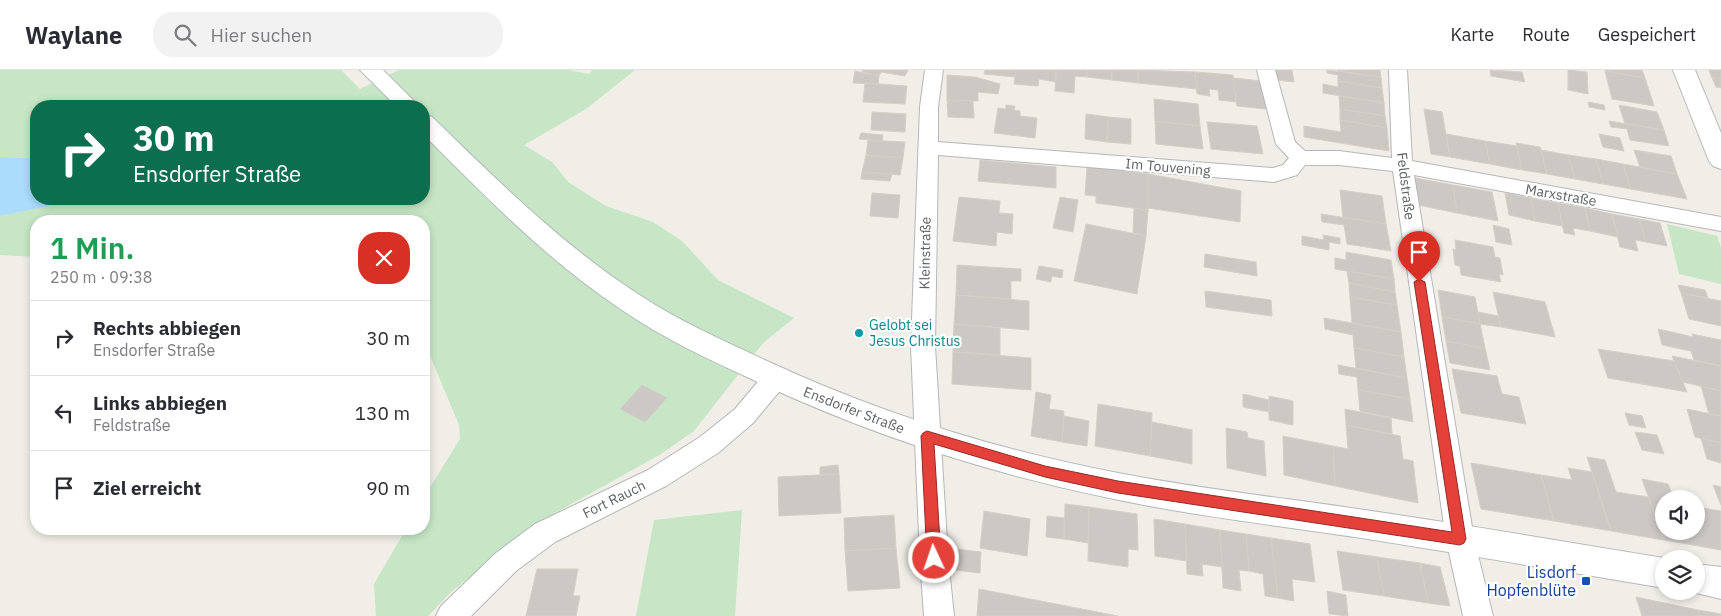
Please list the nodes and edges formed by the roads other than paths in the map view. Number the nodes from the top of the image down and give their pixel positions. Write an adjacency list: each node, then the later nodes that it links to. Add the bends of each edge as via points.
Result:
1 (934, 70): 9 (street, Kleinstraße)
2 (1266, 70): 10 (street, via 1286,144)
3 (1398, 70): 12 (street, Feldstraße)
4 (1684, 70): 7 (main road)
5 (376, 75): 6 (main road)
6 (402, 100)
7 (1713, 122): 11 (main road)
8 (430, 128): 14 (main road, Ensdorfer Straße, via 515,211 571,259 628,301 701,343)
9 (928, 148): 10 (street, Im Touvening, via 1274,175 1290,170); 15 (street, Kleinstraße, via 923,346)
10 (1300, 158): 12 (street, via 1339,158)
11 (1721, 161)
12 (1402, 166): 13 (street, Marxstraße); 16 (street, Feldstraße)
13 (1721, 224)
14 (775, 379): 15 (main road, Ensdorfer Straße, via 847,409); 20 (street, Fort Rauch, via 744,416 709,445 657,478 545,533 506,562)
15 (927, 436): 16 (main road, Ensdorfer Straße, via 1045,471 1118,487); 21 (street, Kleinstraße)
16 (1460, 539): 17 (main road, Ensdorfer Straße); 22 (street, Feldstraße)
17 (1655, 572)
18 (1705, 580): 19 (main road)
19 (1721, 583)
20 (451, 616)
21 (939, 616)
22 (1478, 616)

